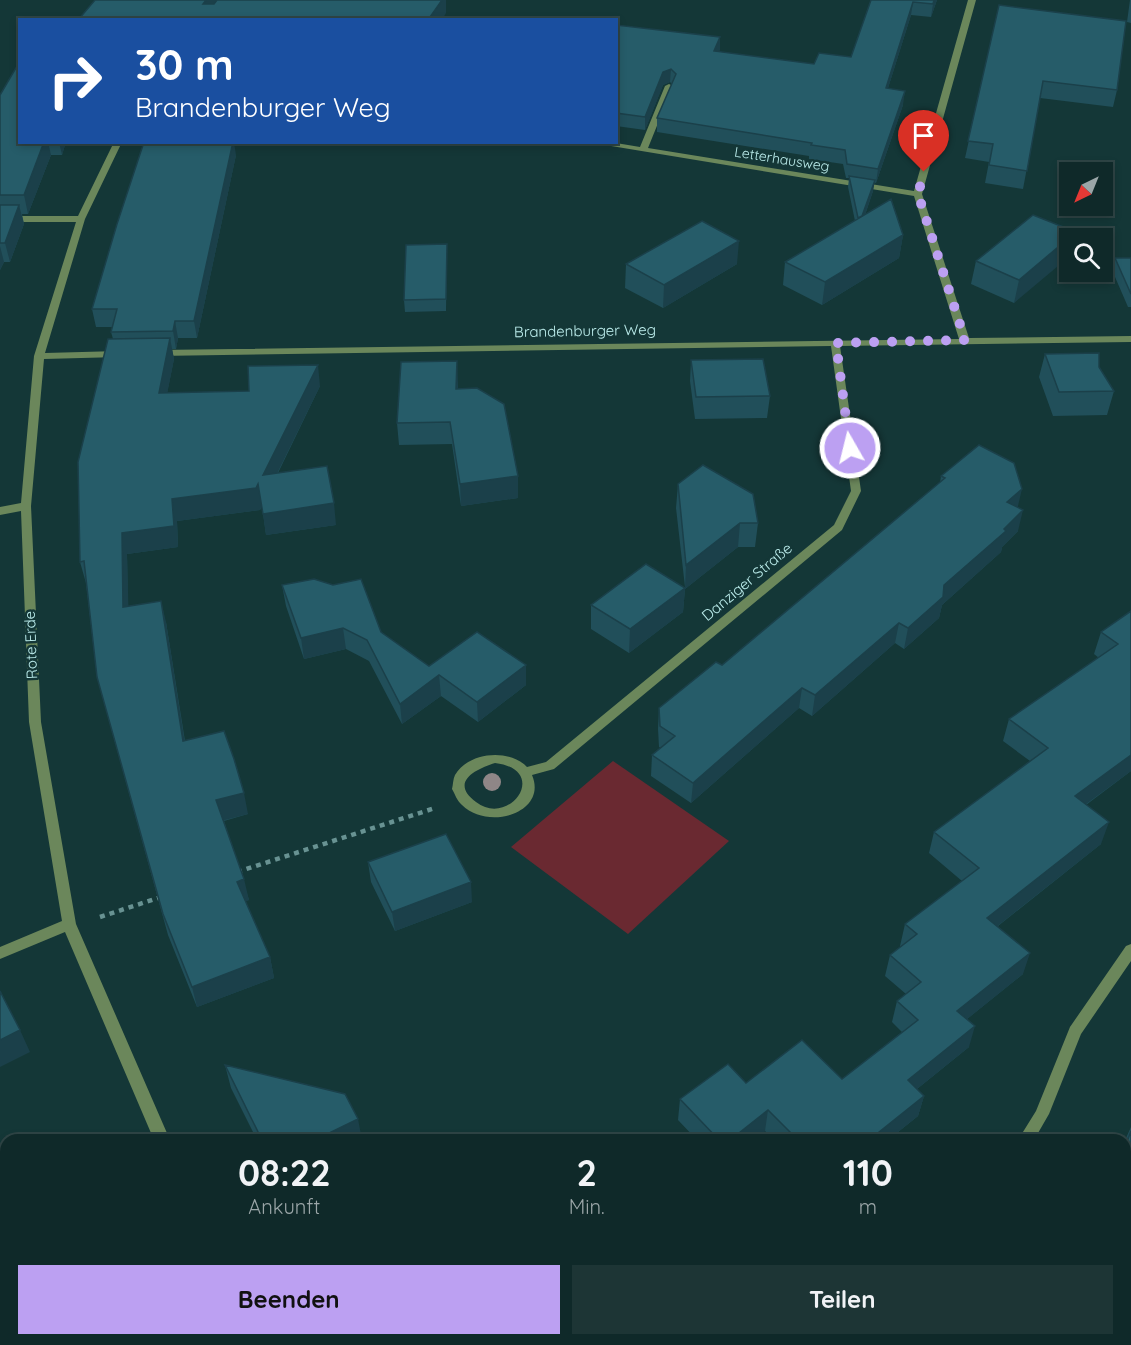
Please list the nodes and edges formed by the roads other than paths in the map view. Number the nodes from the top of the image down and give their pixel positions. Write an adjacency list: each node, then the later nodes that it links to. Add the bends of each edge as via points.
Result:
1 (972, 0): 6 (street)
2 (669, 86): 5 (street)
3 (117, 144): 8 (street, Rote Erde)
4 (604, 144): 5 (street, Letterhausweg)
5 (643, 150): 6 (street, Letterhausweg)
6 (918, 194): 10 (street)
7 (0, 219): 8 (street)
8 (81, 219): 14 (street, Rote Erde)
9 (1131, 339): 10 (street, Brandenburger Weg)
10 (965, 340): 11 (street, Brandenburger Weg)
11 (836, 343): 13 (street, Brandenburger Weg); 17 (street, Danziger Straße, via 856,491 838,527 550,766)
12 (134, 354): 14 (street)
13 (146, 354)
14 (39, 356): 15 (street, Rote Erde)
15 (26, 506): 16 (street); 18 (street, Rote Erde, via 34,722)
16 (0, 511)
17 (525, 772): 17 (street, via 530,786 525,800 511,810 474,810 462,799 460,778 477,761 495,758 513,762)
18 (69, 924): 20 (street); 21 (street, Rote Erde)
19 (1131, 950): 22 (street, via 1075,1031 1042,1114)
20 (0, 953)
21 (159, 1134)
22 (1030, 1134)

